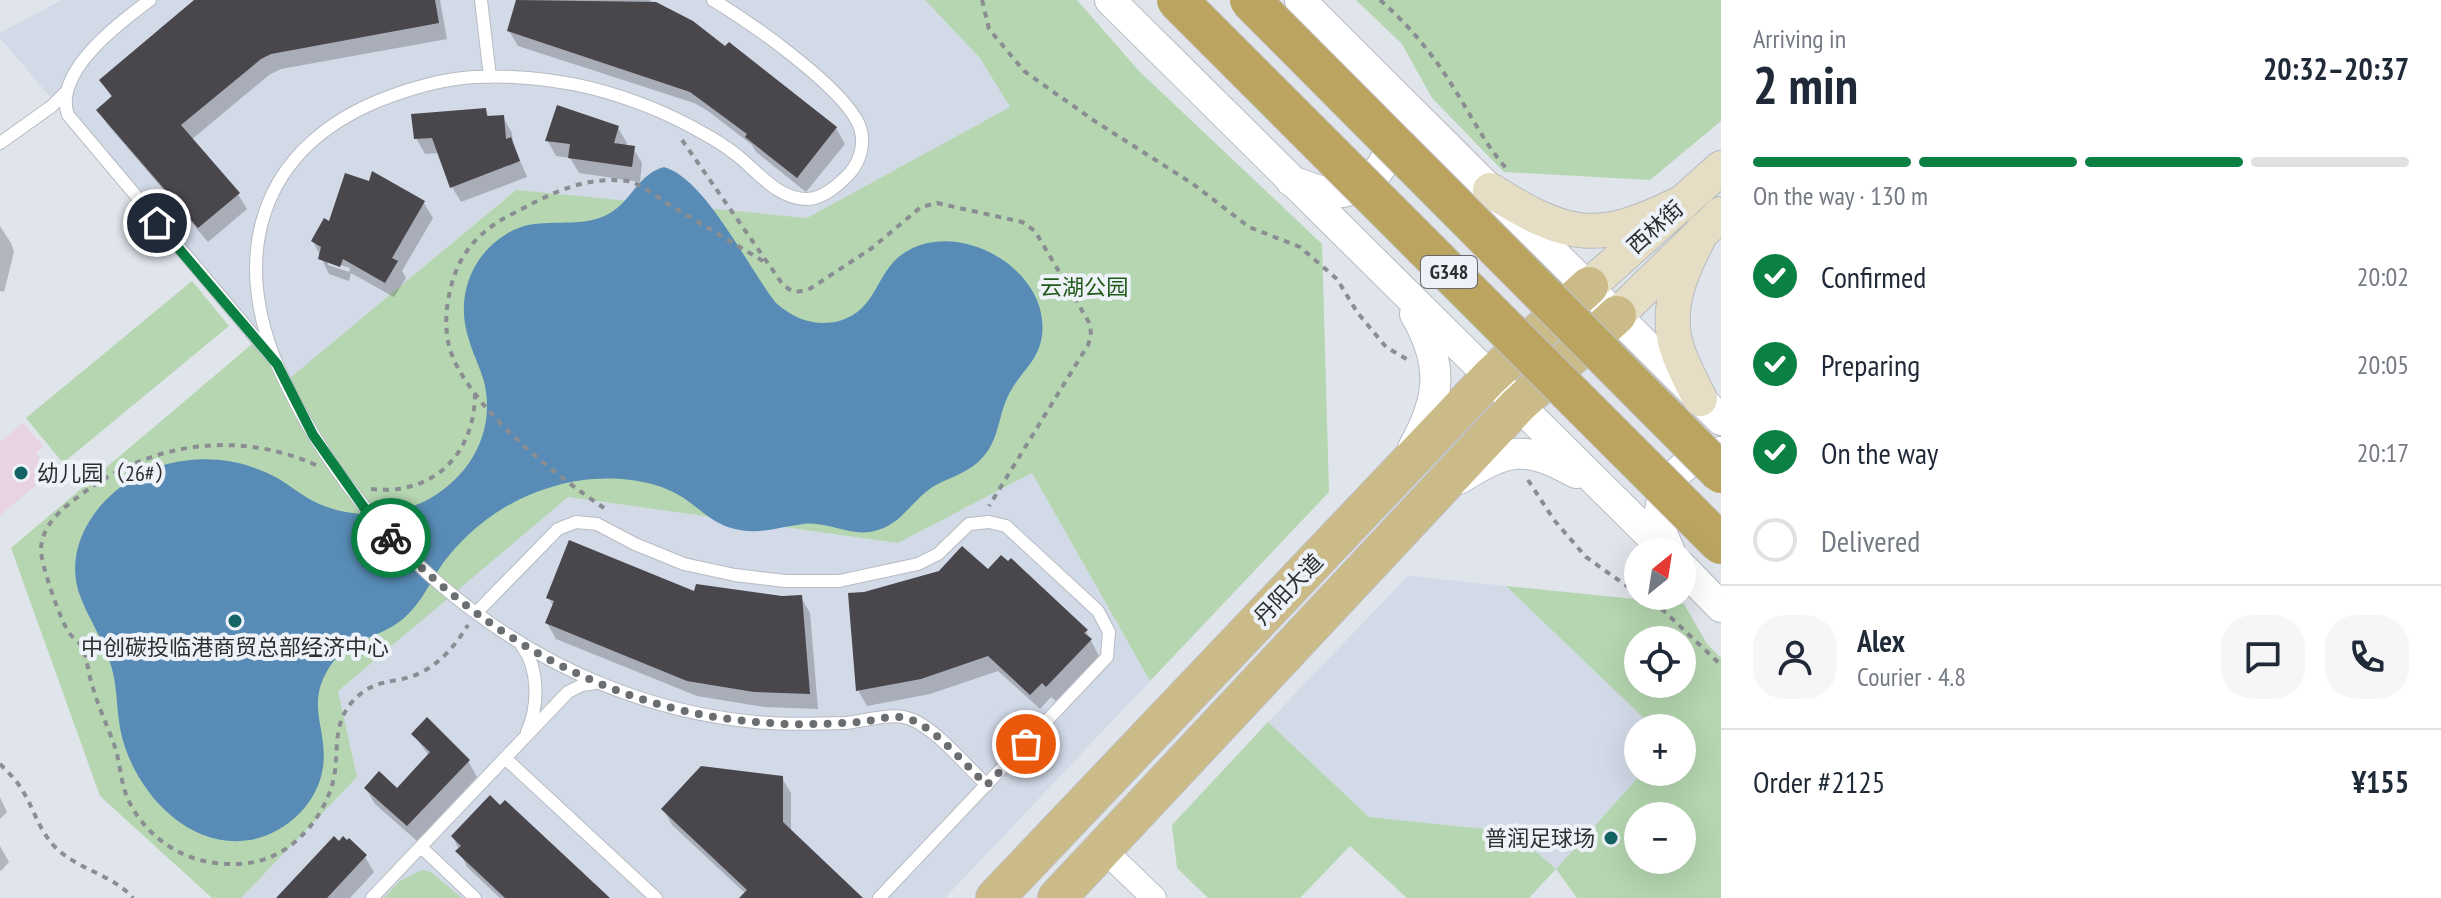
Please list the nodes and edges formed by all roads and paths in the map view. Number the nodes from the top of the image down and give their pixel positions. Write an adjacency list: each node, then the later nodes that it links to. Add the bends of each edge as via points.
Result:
1 (150, 0): 11 (lane, via 100,42)
2 (481, 0): 9 (lane)
3 (713, 0): 12 (lane, via 799,62 851,113 862,136 857,163 824,194 794,197 732,151)
4 (982, 0): 26 (path, via 989,29 1024,71 1249,227 1300,247 1337,279 1386,347)
5 (1110, 0): 17 (street)
6 (1177, 0): 42 (highway, G348, bridge)
7 (1250, 0): 34 (highway, G348, bridge)
8 (1300, 0): 10 (street)
9 (490, 77): 12 (lane, via 570,83); 25 (lane, via 446,80 368,105 321,133 287,168 261,222 256,257 260,317)
10 (1381, 82): 17 (street, via 1396,115 1388,158 1377,174 1347,192 1322,192); 18 (street)
11 (65, 93): 13 (lane); 14 (lane, via 65,108)
12 (661, 110): 21 (path)
13 (31, 120): 14 (lane, via 57,117); 15 (lane)
14 (77, 128): 25 (lane)
15 (0, 143)
16 (1721, 168): 19 (main road, 西林街)
17 (1289, 181): 23 (street)
18 (1490, 190): 19 (main road, via 1527,213 1583,232 1616,228); 22 (street)
19 (1679, 204): 22 (main road, 西林街)
20 (1712, 222): 24 (main road, 西林街); 30 (main road, via 1680,276 1674,319 1678,352)
21 (767, 263): 28 (path, via 631,181 570,185 494,223 468,249 453,277 446,321 454,359); 39 (path, via 788,290 808,290 929,204 1031,226 1086,317 1091,335 992,498 989,506)
22 (1589, 286): 24 (street); 27 (main road, 丹阳大道)
23 (1400, 288): 26 (street, via 1430,339); 27 (street)
24 (1617, 315): 29 (main road, 丹阳大道); 30 (street)
25 (277, 364): 35 (lane, via 313,435)
26 (1436, 370): 33 (street, via 1430,414)
27 (1490, 377): 29 (street); 33 (main road, 丹阳大道)
28 (475, 391): 35 (path, via 468,435 442,471 394,491 361,487); 36 (path, via 525,447)
29 (1518, 405): 37 (main road, 丹阳大道); 38 (street)
30 (1711, 410)
31 (1519, 452): 37 (street, via 1496,457); 38 (street, via 1548,458); 44 (path, via 1520,470 1554,520 1586,557)
32 (1721, 452): 41 (street, via 1696,457 1668,484 1660,507)
33 (1401, 470): 57 (main road, 丹阳大道)
34 (1721, 473)
35 (342, 477): 47 (lane, via 408,555); 47 (path, via 263,448 178,448 135,462 94,484 44,531 41,560 68,632 81,644 126,796 146,827 177,851 204,861 241,864 283,851 307,830 330,793 340,724 349,706 380,682 421,673 441,659)
36 (577, 490)
37 (1433, 495): 56 (main road, 丹阳大道)
38 (1615, 501): 40 (street)
39 (997, 523): 47 (lane, via 969,524 938,554 918,564 839,581 785,581 684,564 597,524 576,522 558,529); 54 (lane, via 1015,533 1098,611 1110,641 1101,665)
40 (1653, 538)
41 (1664, 538)
42 (1721, 544)
43 (1696, 581): 45 (street)
44 (1624, 584)
45 (1721, 607)
46 (1663, 610): 49 (path)
47 (476, 613): 48 (lane)
48 (517, 641): 50 (lane); 51 (lane, via 529,655 535,679)
49 (1721, 665)
50 (596, 683): 51 (lane, via 568,692); 54 (lane, via 669,707 755,722 841,723 901,716 925,727)
51 (525, 736): 52 (lane)
52 (505, 758): 55 (lane); 61 (lane)
53 (0, 764): 58 (path, via 59,850 119,884)
54 (987, 785): 62 (lane)
55 (421, 847): 59 (lane); 60 (lane)
56 (1103, 849): 63 (main road, 丹阳大道); 64 (street)
57 (1015, 891)
58 (133, 898)
59 (372, 898)
60 (475, 898)
61 (656, 898)
62 (879, 898)
63 (1057, 898)
64 (1154, 898)

